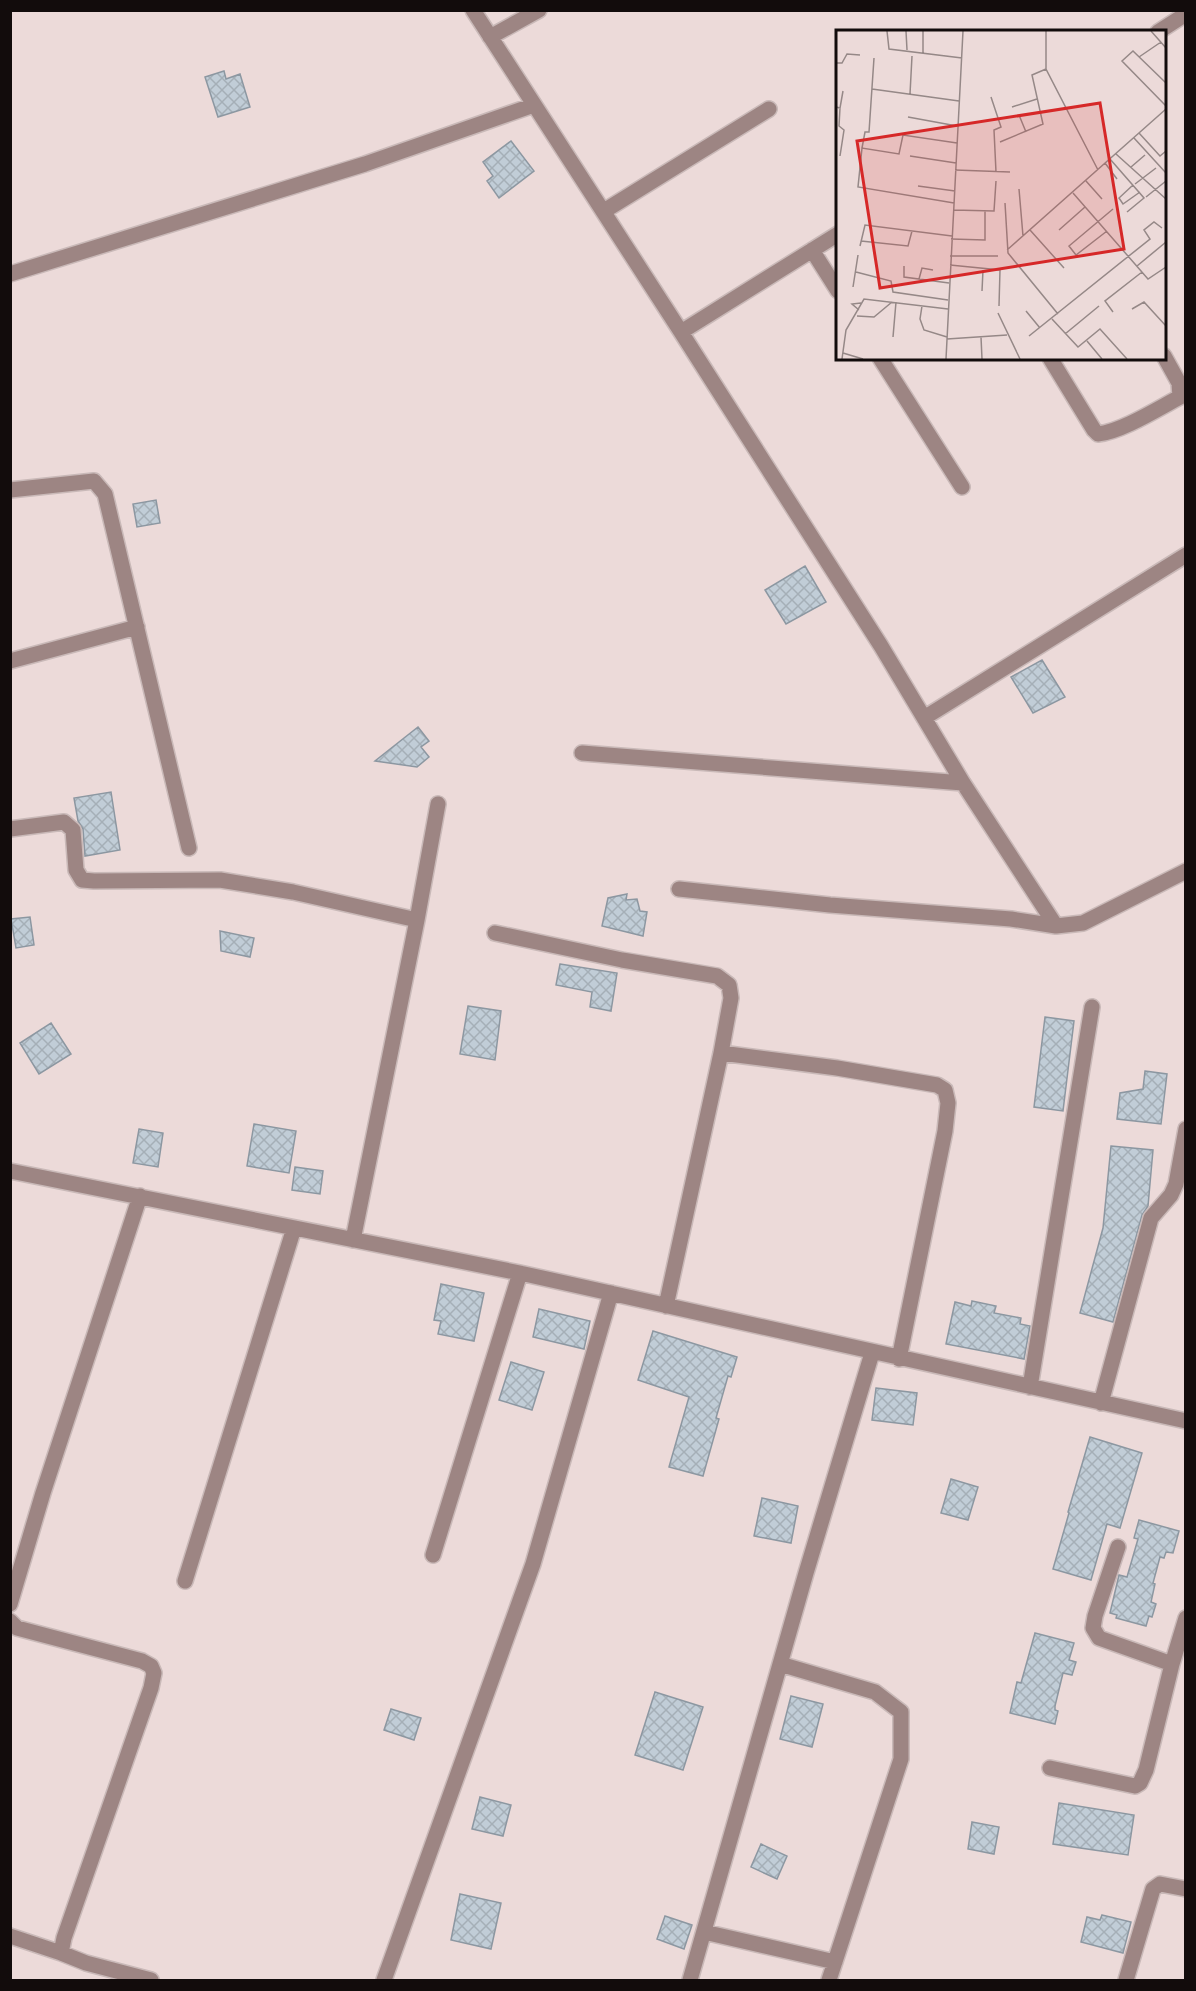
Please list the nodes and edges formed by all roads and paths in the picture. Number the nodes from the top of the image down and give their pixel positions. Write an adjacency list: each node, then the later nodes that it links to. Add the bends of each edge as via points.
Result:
1 (473, 10): 5 (street)
2 (539, 10): 5 (street)
3 (1185, 14): 4 (street)
4 (1161, 30)
5 (490, 37): 6 (street)
6 (534, 105): 8 (street); 11 (street, via 365,164)
7 (770, 109): 8 (street)
8 (604, 211): 13 (street)
9 (836, 235): 10 (street)
10 (812, 250): 12 (street); 13 (street)
11 (10, 274)
12 (836, 289)
13 (681, 332): 22 (street)
14 (881, 360): 17 (street)
15 (1051, 360): 16 (street, via 1094,430 1104,434 1180,397 1179,383)
16 (1166, 360)
17 (962, 487)
18 (10, 490): 20 (street, via 94,482 105,494)
19 (1185, 555): 22 (street)
20 (136, 627): 21 (street); 27 (street)
21 (10, 661)
22 (924, 718): 24 (street)
23 (582, 753): 24 (street)
24 (963, 783): 31 (street)
25 (438, 804): 30 (street)
26 (10, 829): 30 (street, via 64,822 73,830 76,870 82,880 220,880)
27 (189, 848)
28 (1185, 871): 31 (street, via 1083,923)
29 (679, 890): 31 (street)
30 (417, 920): 40 (street)
31 (1056, 926)
32 (495, 933): 34 (street, via 717,976 729,985 731,998)
33 (1092, 1007): 46 (street)
34 (721, 1053): 43 (street); 45 (street, via 848,1070 937,1085 945,1090 945,1131)
35 (1185, 1129): 36 (street)
36 (1184, 1147): 47 (street, via 1171,1195 1151,1218)
37 (10, 1171): 38 (street)
38 (140, 1196): 39 (street); 52 (street)
39 (294, 1228): 40 (street); 51 (street)
40 (353, 1240): 41 (street)
41 (520, 1274): 42 (street); 50 (street)
42 (611, 1293): 43 (street); 64 (street, via 533,1564)
43 (666, 1306): 44 (street)
44 (872, 1353): 45 (street); 55 (street)
45 (899, 1359): 46 (street)
46 (1030, 1388): 47 (street)
47 (1101, 1403): 48 (street)
48 (1185, 1421)
49 (1118, 1547): 56 (street, via 1093,1629 1099,1638)
50 (433, 1555)
51 (185, 1581)
52 (10, 1604)
53 (1185, 1618): 56 (street)
54 (10, 1621): 61 (street, via 17,1628 142,1661 154,1673)
55 (780, 1664): 59 (street); 62 (street, via 875,1692 901,1712 901,1759)
56 (1172, 1664): 57 (street, via 1140,1783 1134,1786)
57 (1050, 1768)
58 (1185, 1889): 67 (street, via 1160,1884 1153,1889)
59 (704, 1932): 62 (street); 65 (street)
60 (10, 1936): 61 (street)
61 (62, 1953): 63 (street)
62 (835, 1962): 66 (street)
63 (151, 1980)
64 (384, 1980)
65 (690, 1980)
66 (829, 1980)
67 (1126, 1980)

